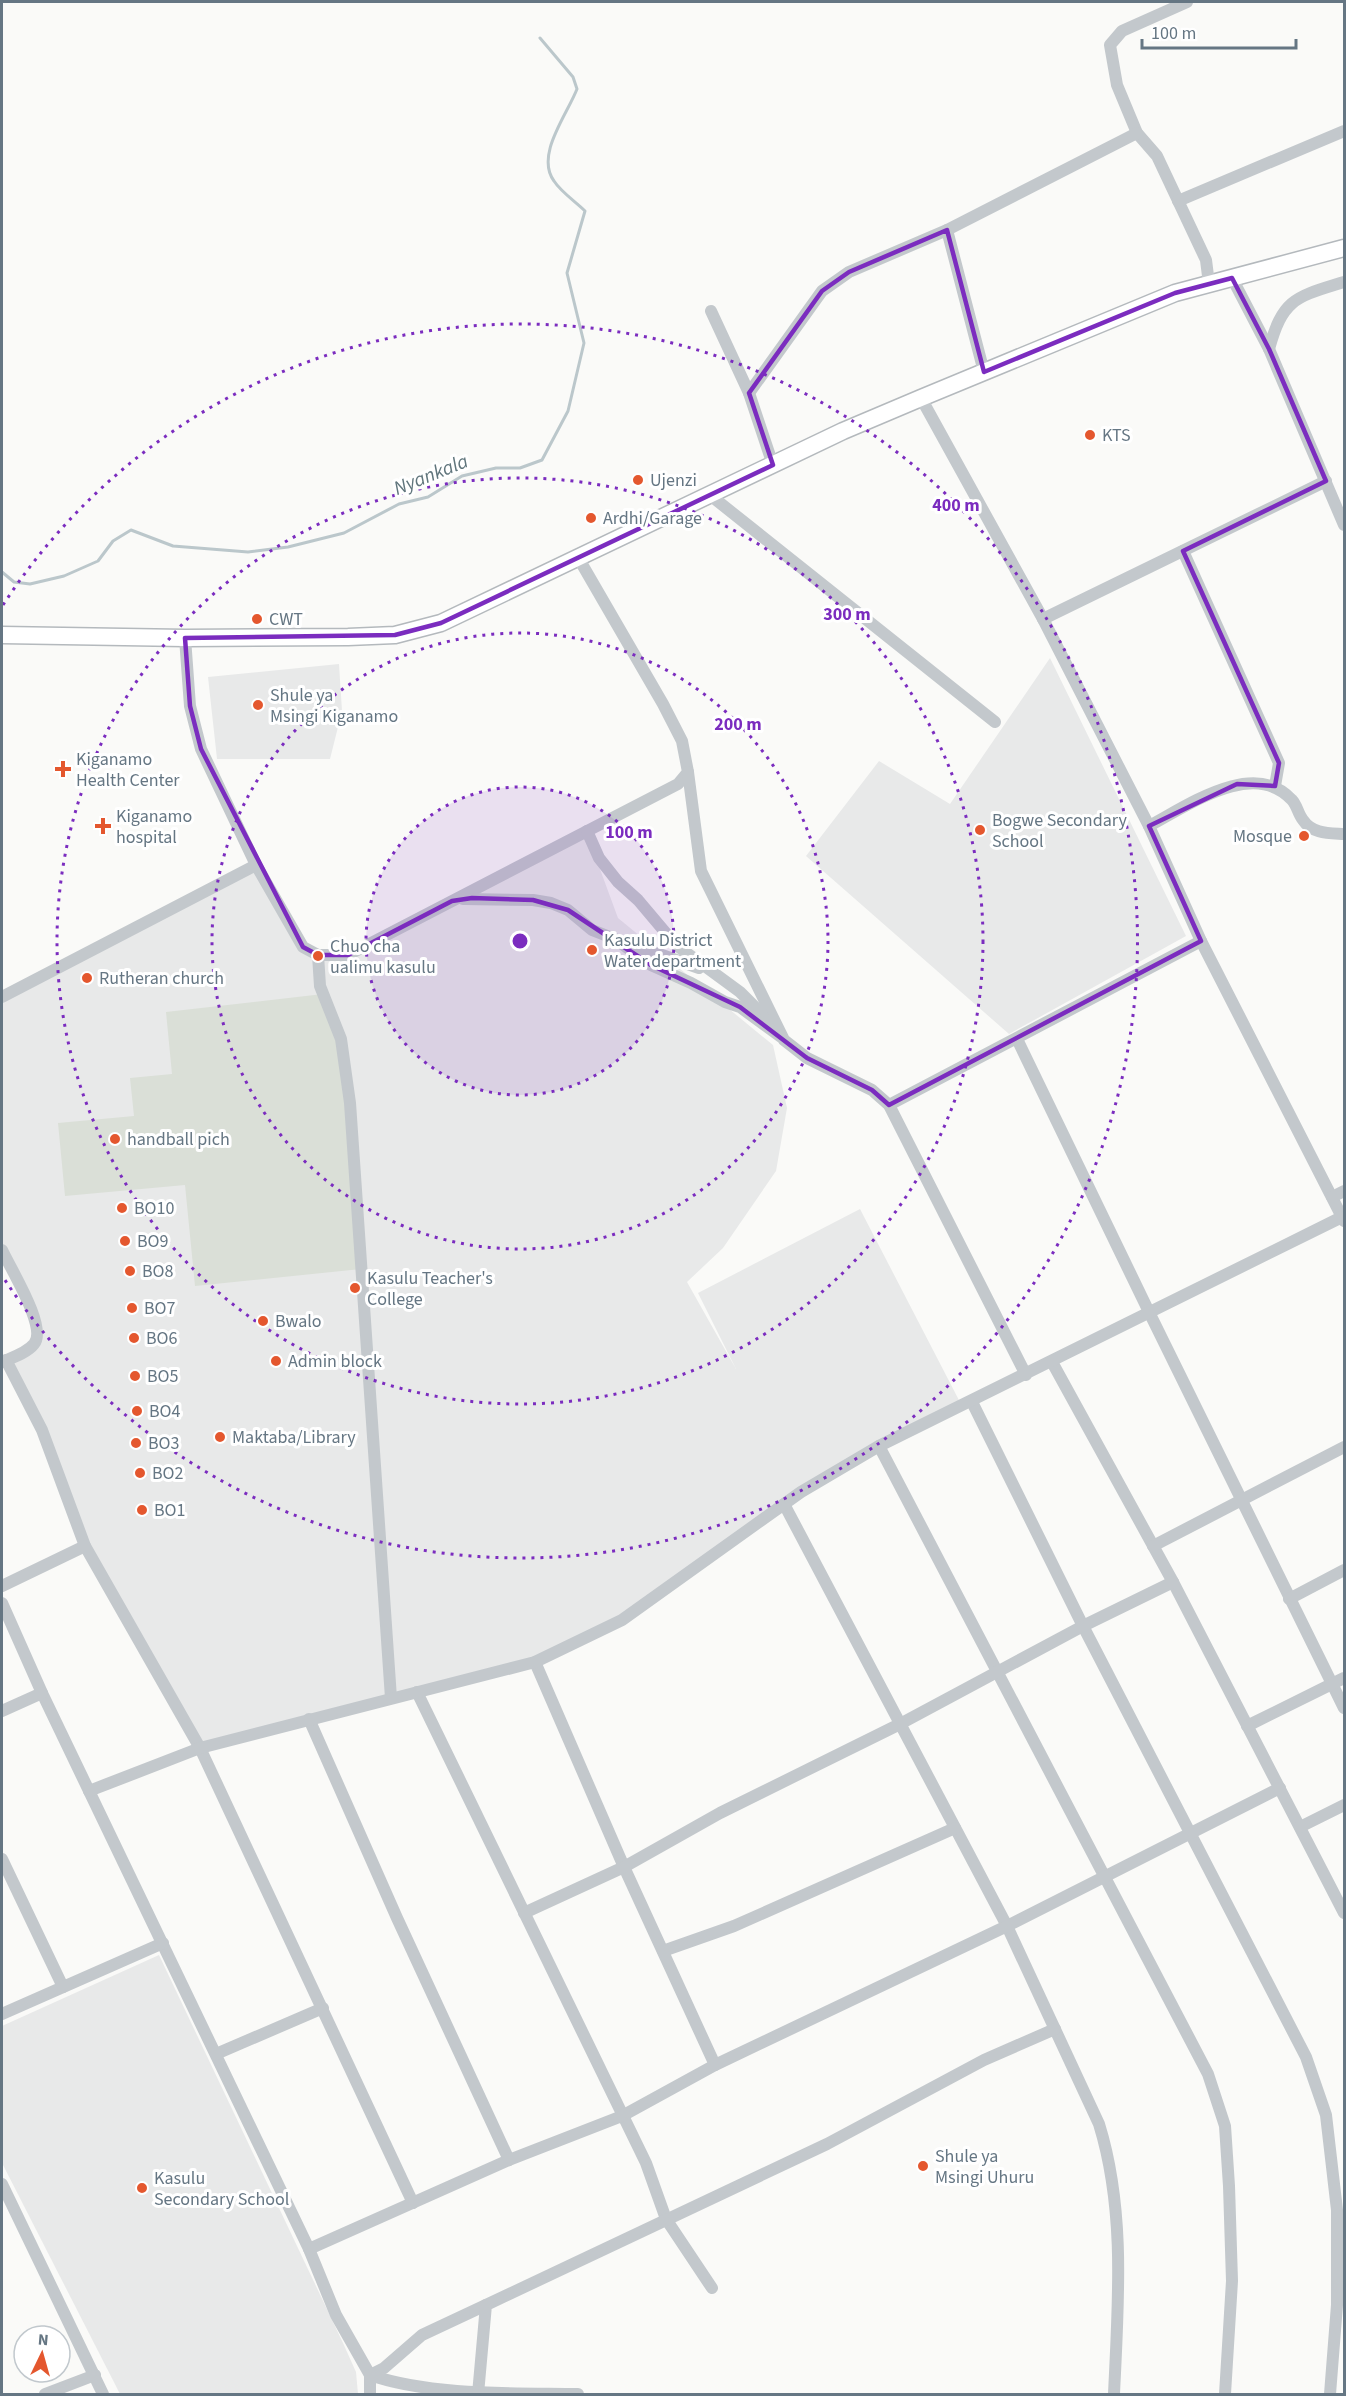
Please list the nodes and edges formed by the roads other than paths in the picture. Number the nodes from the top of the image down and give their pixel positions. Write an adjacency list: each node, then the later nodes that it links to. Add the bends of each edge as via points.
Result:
1 (1187, 2): 3 (street, via 1122,31 1110,45 1117,85)
2 (1344, 131): 4 (street)
3 (1137, 133): 4 (street, via 1157,156); 5 (street)
4 (1178, 201): 9 (street, via 1206,260)
5 (947, 230): 12 (street); 13 (street, via 849,272 822,291)
6 (1344, 248): 7 (highway)
7 (1232, 278): 9 (highway); 11 (street)
8 (1344, 282): 11 (street, via 1299,297 1287,306)
9 (1209, 284): 12 (highway, via 1175,293)
10 (711, 311): 13 (street)
11 (1269, 350): 16 (street)
12 (984, 372): 14 (highway)
13 (749, 393): 15 (street)
14 (921, 398): 15 (highway); 21 (street)
15 (773, 465): 17 (highway)
16 (1326, 481): 18 (street); 19 (street)
17 (710, 495): 20 (highway); 24 (street)
18 (1344, 525)
19 (1183, 551): 21 (street); 26 (street, via 1279,763)
20 (579, 559): 23 (highway, via 441,623 395,635); 25 (street, via 682,741)
21 (1042, 619): 27 (street)
22 (2, 635): 23 (highway)
23 (185, 638): 30 (street, via 190,706 201,749)
24 (995, 722)
25 (688, 772): 28 (street, via 678,784); 39 (street, via 701,871)
26 (1275, 786): 27 (street, via 1237,784 1216,790); 29 (street, via 1293,800 1304,822 1318,832)
27 (1149, 826): 33 (street)
28 (587, 831): 31 (street); 35 (street, via 599,858 618,882 680,950)
29 (1344, 834)
30 (256, 865): 34 (street, via 303,947); 36 (street)
31 (452, 901): 32 (street, via 472,898 551,903 568,910 592,930); 34 (street, via 348,955)
32 (615, 939): 35 (street); 37 (street, via 651,965 740,1007)
33 (1201, 941): 38 (street); 42 (street)
34 (318, 955): 68 (street, via 320,986 341,1039 350,1103)
35 (709, 970): 37 (street, via 740,992)
36 (2, 997)
37 (772, 1031): 39 (street)
38 (1017, 1039): 40 (street); 45 (street)
39 (784, 1040): 40 (street, via 807,1058 872,1090)
40 (889, 1106): 48 (street)
41 (1344, 1191): 42 (street)
42 (1332, 1197): 43 (street)
43 (1343, 1219): 45 (street)
44 (2, 1250): 46 (street, via 36,1319 38,1335 34,1345)
45 (1150, 1314): 47 (street); 52 (street)
46 (4, 1361): 54 (street, via 42,1430)
47 (1052, 1362): 48 (street); 55 (street)
48 (1026, 1375): 49 (street)
49 (972, 1402): 50 (street); 61 (street)
50 (879, 1446): 53 (street); 63 (street)
51 (1344, 1447): 52 (street)
52 (1242, 1501): 55 (street); 59 (street)
53 (784, 1504): 62 (street, via 622,1620); 72 (street)
54 (85, 1546): 58 (street); 74 (street)
55 (1153, 1546): 57 (street)
56 (1344, 1570): 59 (street)
57 (1173, 1582): 61 (street); 73 (street)
58 (2, 1586)
59 (1289, 1599): 65 (street)
60 (2, 1602): 67 (street)
61 (1083, 1626): 63 (street); 80 (street)
62 (535, 1662): 66 (street); 82 (street)
63 (996, 1673): 72 (street); 83 (street)
64 (1344, 1678): 65 (street)
65 (1332, 1684): 69 (street); 73 (street)
66 (417, 1692): 68 (street); 84 (street)
67 (42, 1693): 70 (street); 76 (street)
68 (391, 1698): 71 (street)
69 (1344, 1708)
70 (2, 1711)
71 (309, 1719): 74 (street); 96 (street)
72 (900, 1724): 79 (street); 82 (street)
73 (1247, 1726): 75 (street)
74 (200, 1748): 76 (street); 90 (street)
75 (1280, 1788): 78 (street); 80 (street)
76 (89, 1791): 87 (street)
77 (1344, 1805): 78 (street)
78 (1300, 1827): 85 (street)
79 (955, 1828): 86 (street); 88 (street, via 734,1926)
80 (1191, 1834): 83 (street); 112 (street, via 1306,2057 1326,2115 1337,2210 1337,2304)
81 (2, 1862): 89 (street)
82 (624, 1867): 84 (street); 88 (street)
83 (1104, 1878): 86 (street); 111 (street, via 1208,2074 1225,2126 1232,2281)
84 (524, 1912): 95 (street)
85 (1344, 1913)
86 (1007, 1926): 92 (street); 94 (street)
87 (162, 1943): 89 (street); 93 (street)
88 (663, 1951): 94 (street)
89 (63, 1987): 91 (street)
90 (323, 2008): 93 (street); 98 (street)
91 (2, 2014)
92 (1055, 2029): 99 (street, via 984,2060 827,2144); 110 (street, via 1108,2151 1118,2236)
93 (216, 2054): 100 (street)
94 (715, 2065): 95 (street)
95 (622, 2116): 96 (street); 99 (street, via 646,2163)
96 (508, 2160): 98 (street)
97 (2, 2184): 103 (street)
98 (413, 2203): 100 (street)
99 (666, 2219): 101 (street); 102 (street)
100 (309, 2249): 104 (street, via 336,2315)
101 (712, 2288)
102 (486, 2305): 104 (street, via 422,2335); 108 (street)
103 (94, 2375): 105 (street); 106 (street)
104 (370, 2375): 107 (street); 108 (street, via 389,2382)
105 (45, 2394)
106 (103, 2394)
107 (370, 2394)
108 (478, 2394): 109 (street)
109 (578, 2394)
110 (1114, 2394)
111 (1225, 2394)
112 (1329, 2394)

